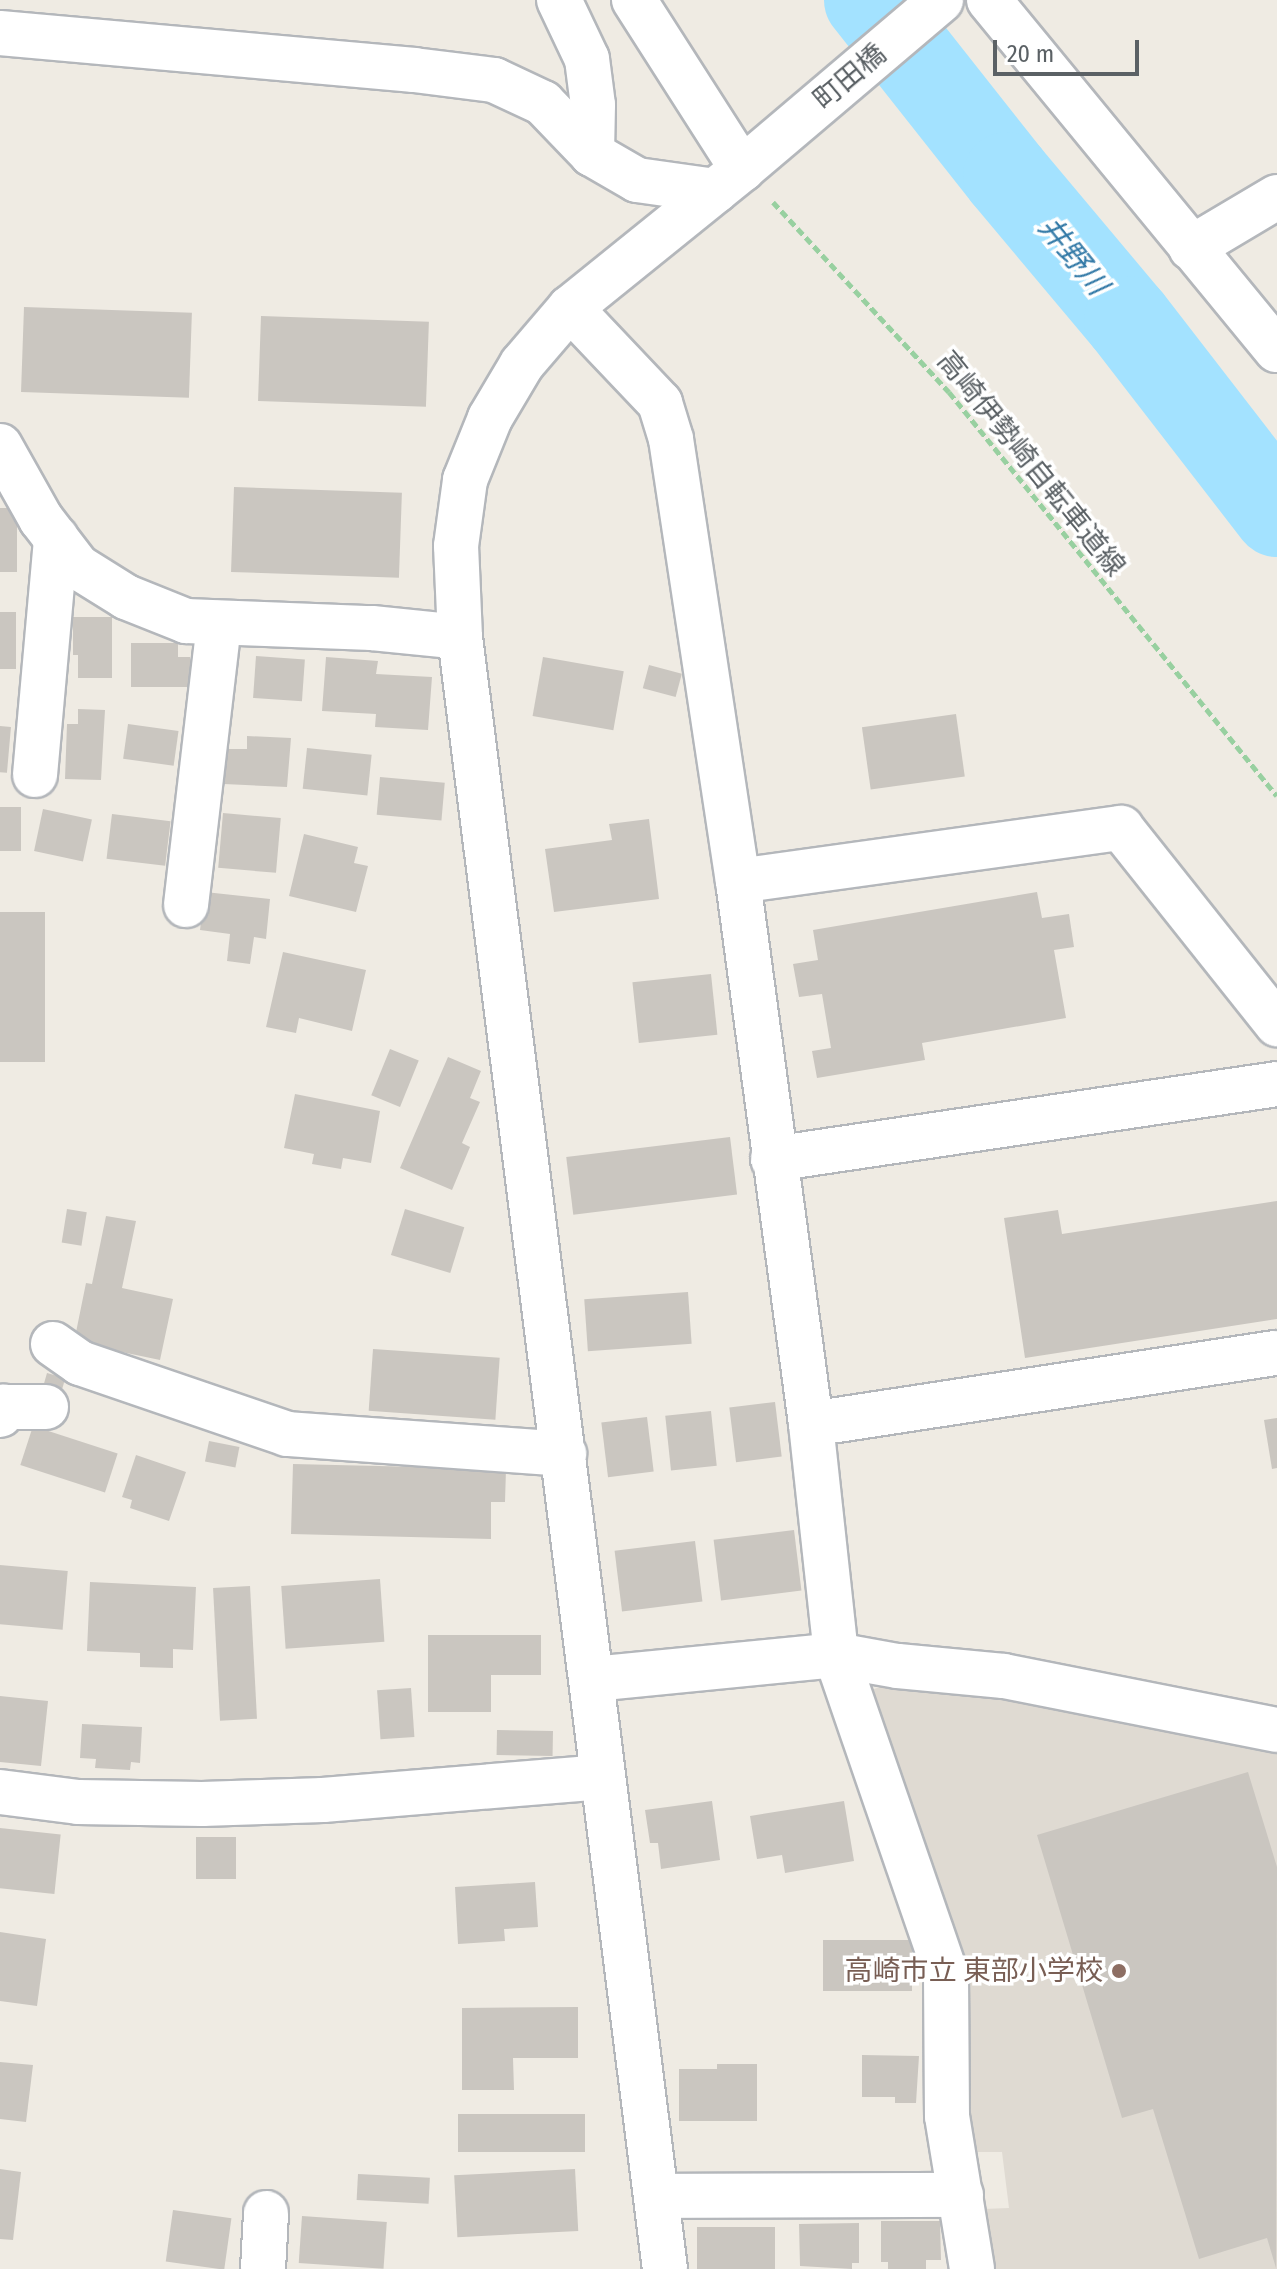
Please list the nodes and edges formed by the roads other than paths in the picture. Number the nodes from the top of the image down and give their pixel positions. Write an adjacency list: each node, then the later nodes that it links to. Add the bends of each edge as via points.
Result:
1 (559, 0): 6 (street, via 587,59)
2 (634, 0): 7 (street)
3 (941, 0): 7 (street, 町田橋)
4 (989, 0): 9 (street)
5 (0, 33): 6 (street, via 494,80 543,103)
6 (592, 154): 7 (street, via 637,180)
7 (739, 171): 10 (street, 町田橋)
8 (1277, 197): 9 (street)
9 (1191, 248): 11 (street)
10 (570, 308): 15 (street, 町田橋, via 522,364 490,418 465,480 456,546); 17 (street, via 660,403 671,439)
11 (1277, 350)
12 (0, 446): 13 (street)
13 (56, 538): 14 (street, via 78,567 126,597 186,621); 16 (street)
14 (219, 623): 15 (street); 18 (street)
15 (460, 637): 27 (street, 町田橋)
16 (35, 775)
17 (738, 881): 19 (street, via 1121,828); 21 (street)
18 (186, 905)
19 (1277, 1024)
20 (1277, 1084): 21 (street)
21 (773, 1159): 26 (street)
22 (53, 1344): 27 (street, via 80,1363 287,1434)
23 (1277, 1353): 26 (street)
24 (46, 1407): 25 (street, via 3,1407)
25 (0, 1415)
26 (811, 1424): 28 (street)
27 (564, 1454): 29 (street, 町田橋)
28 (836, 1655): 29 (street); 30 (street, via 1004,1676); 33 (street, via 946,1975 947,2116)
29 (593, 1679): 31 (street, 町田橋)
30 (1277, 1730)
31 (603, 1777): 32 (street, via 323,1800 202,1804 78,1802); 34 (street, 町田橋)
32 (0, 1792)
33 (961, 2195): 34 (street); 38 (street)
34 (656, 2196): 37 (street, 町田橋)
35 (266, 2213): 36 (street)
36 (263, 2269)
37 (665, 2269)
38 (972, 2269)

